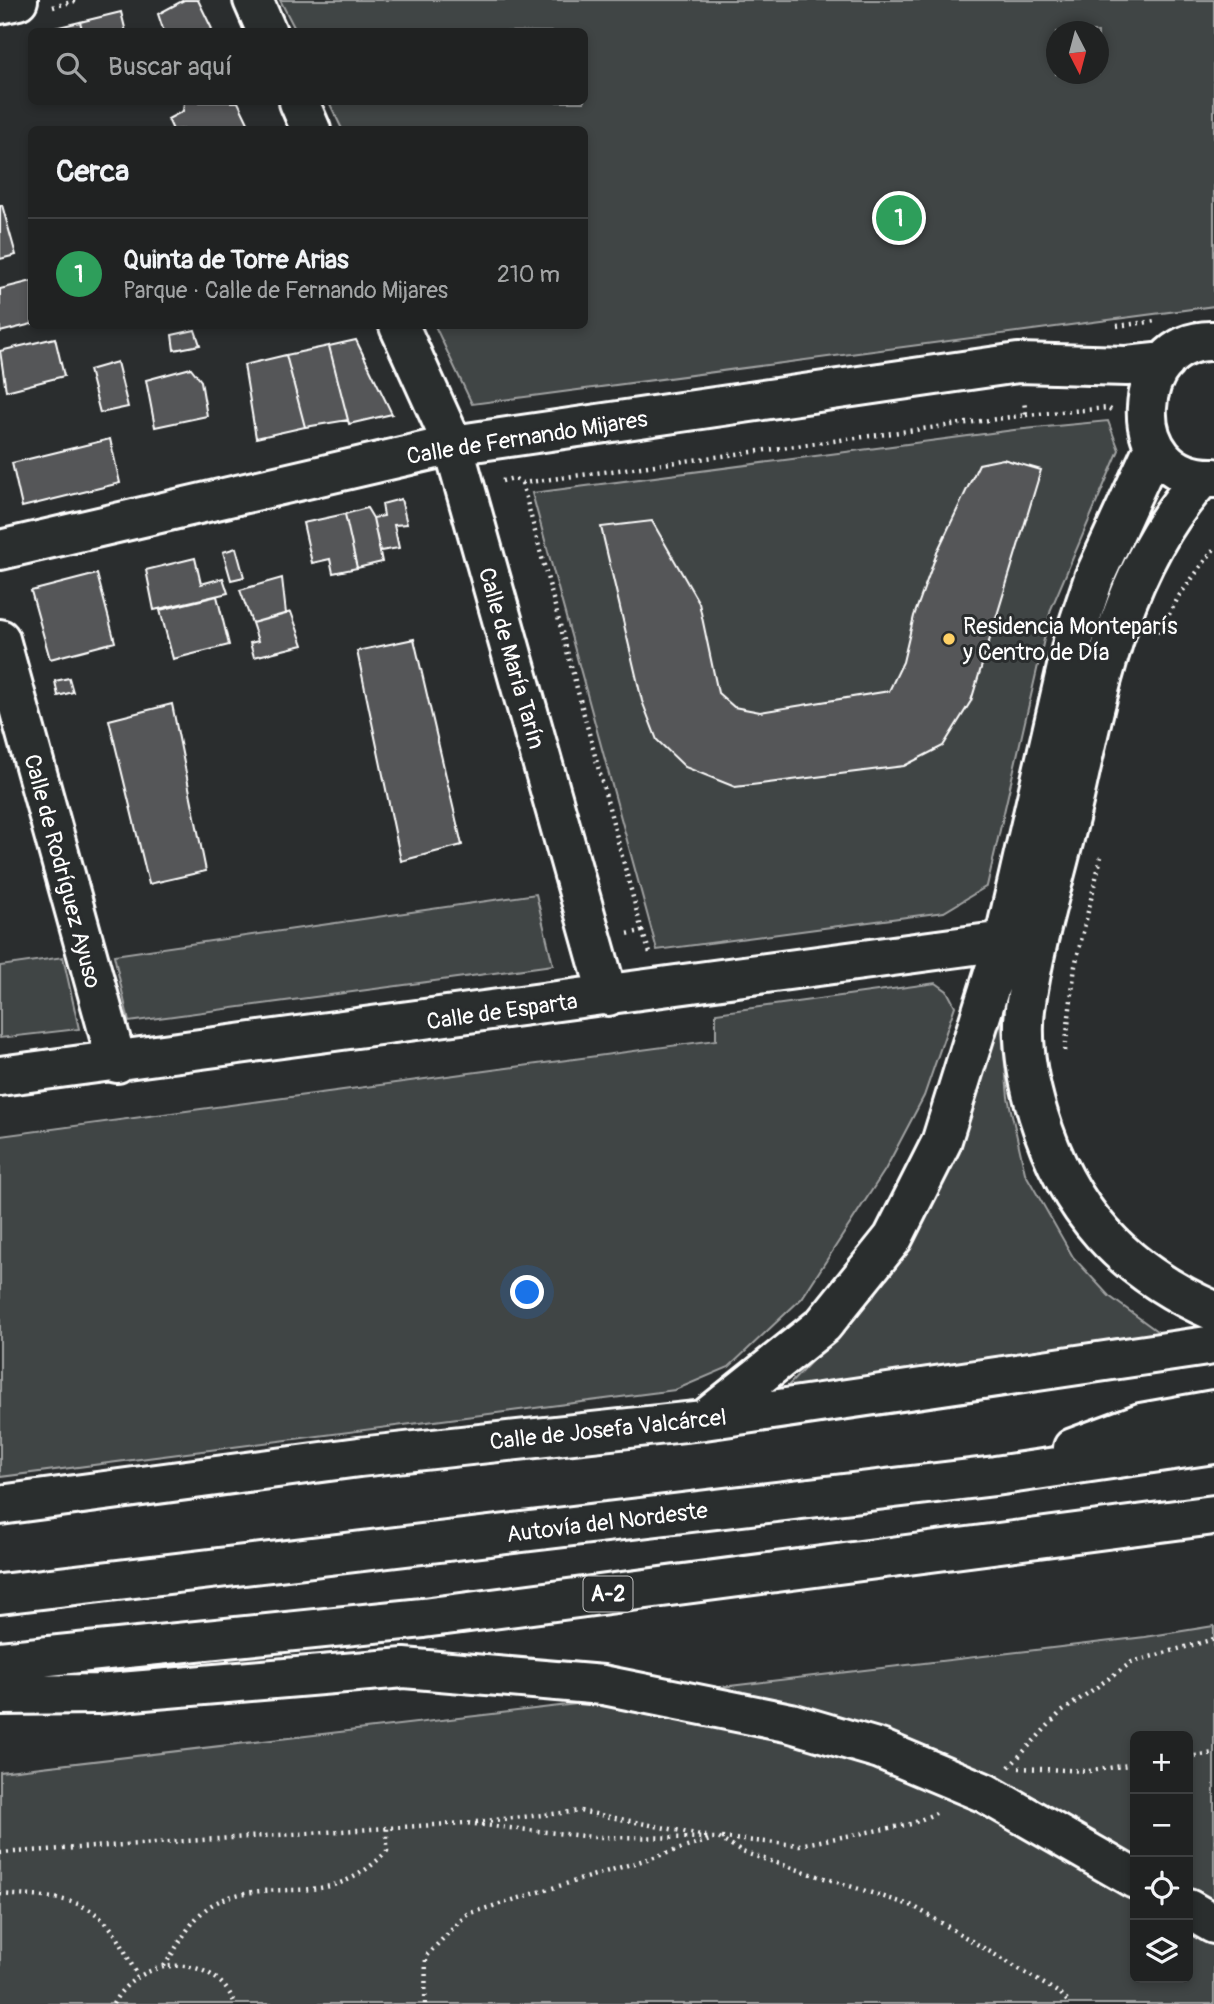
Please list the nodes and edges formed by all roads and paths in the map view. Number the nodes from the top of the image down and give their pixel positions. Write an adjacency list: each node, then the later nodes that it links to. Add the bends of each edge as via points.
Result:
1 (18, 0): 3 (main road)
2 (253, 0): 4 (main road)
3 (0, 5)
4 (265, 28)
5 (300, 105): 6 (main road)
6 (309, 126)
7 (400, 329): 13 (main road, Calle de María Tarín)
8 (1214, 341): 9 (main road, via 1181,350)
9 (1166, 362): 11 (main road, Calle de Fernando Mijares); 12 (main road, via 1152,380)
10 (1018, 363): 11 (main road, Calle de Fernando Mijares); 13 (main road, Calle de Fernando Mijares); 14 (path, via 1026,415 522,483)
11 (1060, 364): 12 (main road, Calle de Fernando Mijares, via 1122,389)
12 (1149, 429): 15 (main road, Calle de Fernando Mijares, via 1173,467); 21 (main road, via 1073,641)
13 (453, 445): 17 (main road, Calle de Fernando Mijares); 22 (main road, Calle de María Tarín)
14 (514, 478)
15 (1208, 478): 26 (main road, via 1175,507 1131,595 1099,687 1038,939 1025,1012 1025,1047 1033,1100 1049,1151 1073,1198 1106,1239 1146,1275)
16 (1214, 549): 19 (path, via 1179,596)
17 (0, 550)
18 (0, 639): 23 (main road, Calle de Rodríguez Ayuso)
19 (1153, 643)
20 (1102, 854): 24 (path, via 1075,965)
21 (1004, 941): 22 (main road, Calle de Esparta); 29 (main road, via 941,1143 893,1238 823,1325)
22 (608, 996): 23 (main road, Calle de Esparta)
23 (117, 1063): 25 (main road, Calle de Esparta)
24 (1065, 1063)
25 (0, 1076)
26 (1214, 1311)
27 (1214, 1345): 29 (main road, Calle de Josefa Valcárcel)
28 (1214, 1410): 31 (main road, via 1141,1423)
29 (704, 1420): 32 (main road, Calle de Josefa Valcárcel, via 359,1457)
30 (1214, 1444): 31 (main road, Autovía del Nordeste)
31 (995, 1476): 34 (main road, Autovía del Nordeste)
32 (0, 1505)
33 (1214, 1515): 36 (main road, A-2, via 423,1618)
34 (0, 1594)
35 (1214, 1639): 41 (path, via 1132,1662 1060,1713)
36 (0, 1661)
37 (0, 1695): 42 (main road, via 97,1694 404,1668 576,1683 791,1723 880,1749)
38 (1214, 1753): 39 (path)
39 (1193, 1756)
40 (1130, 1766): 41 (path, via 1089,1771)
41 (1008, 1768): 42 (path)
42 (965, 1783): 45 (path, via 947,1808 911,1824 799,1845); 47 (main road)
43 (465, 1823): 44 (path); 45 (path, via 592,1837); 45 (path, via 580,1811)
44 (387, 1828): 46 (path); 51 (path, via 387,1851 349,1881 294,1892 238,1895 214,1904 196,1918)
45 (718, 1838): 55 (path, via 467,1914 426,1956); 56 (path, via 742,1852 913,1906 1061,1994)
46 (0, 1853)
47 (1130, 1876)
48 (0, 1894): 52 (path, via 74,1899 117,1937)
49 (1193, 1912): 50 (main road)
50 (1214, 1924)
51 (164, 1966): 52 (path); 54 (path, via 199,1969 218,1981)
52 (138, 1975): 53 (path, via 119,1992)
53 (114, 2004)
54 (235, 2004)
55 (425, 2004)
56 (1070, 2004)

